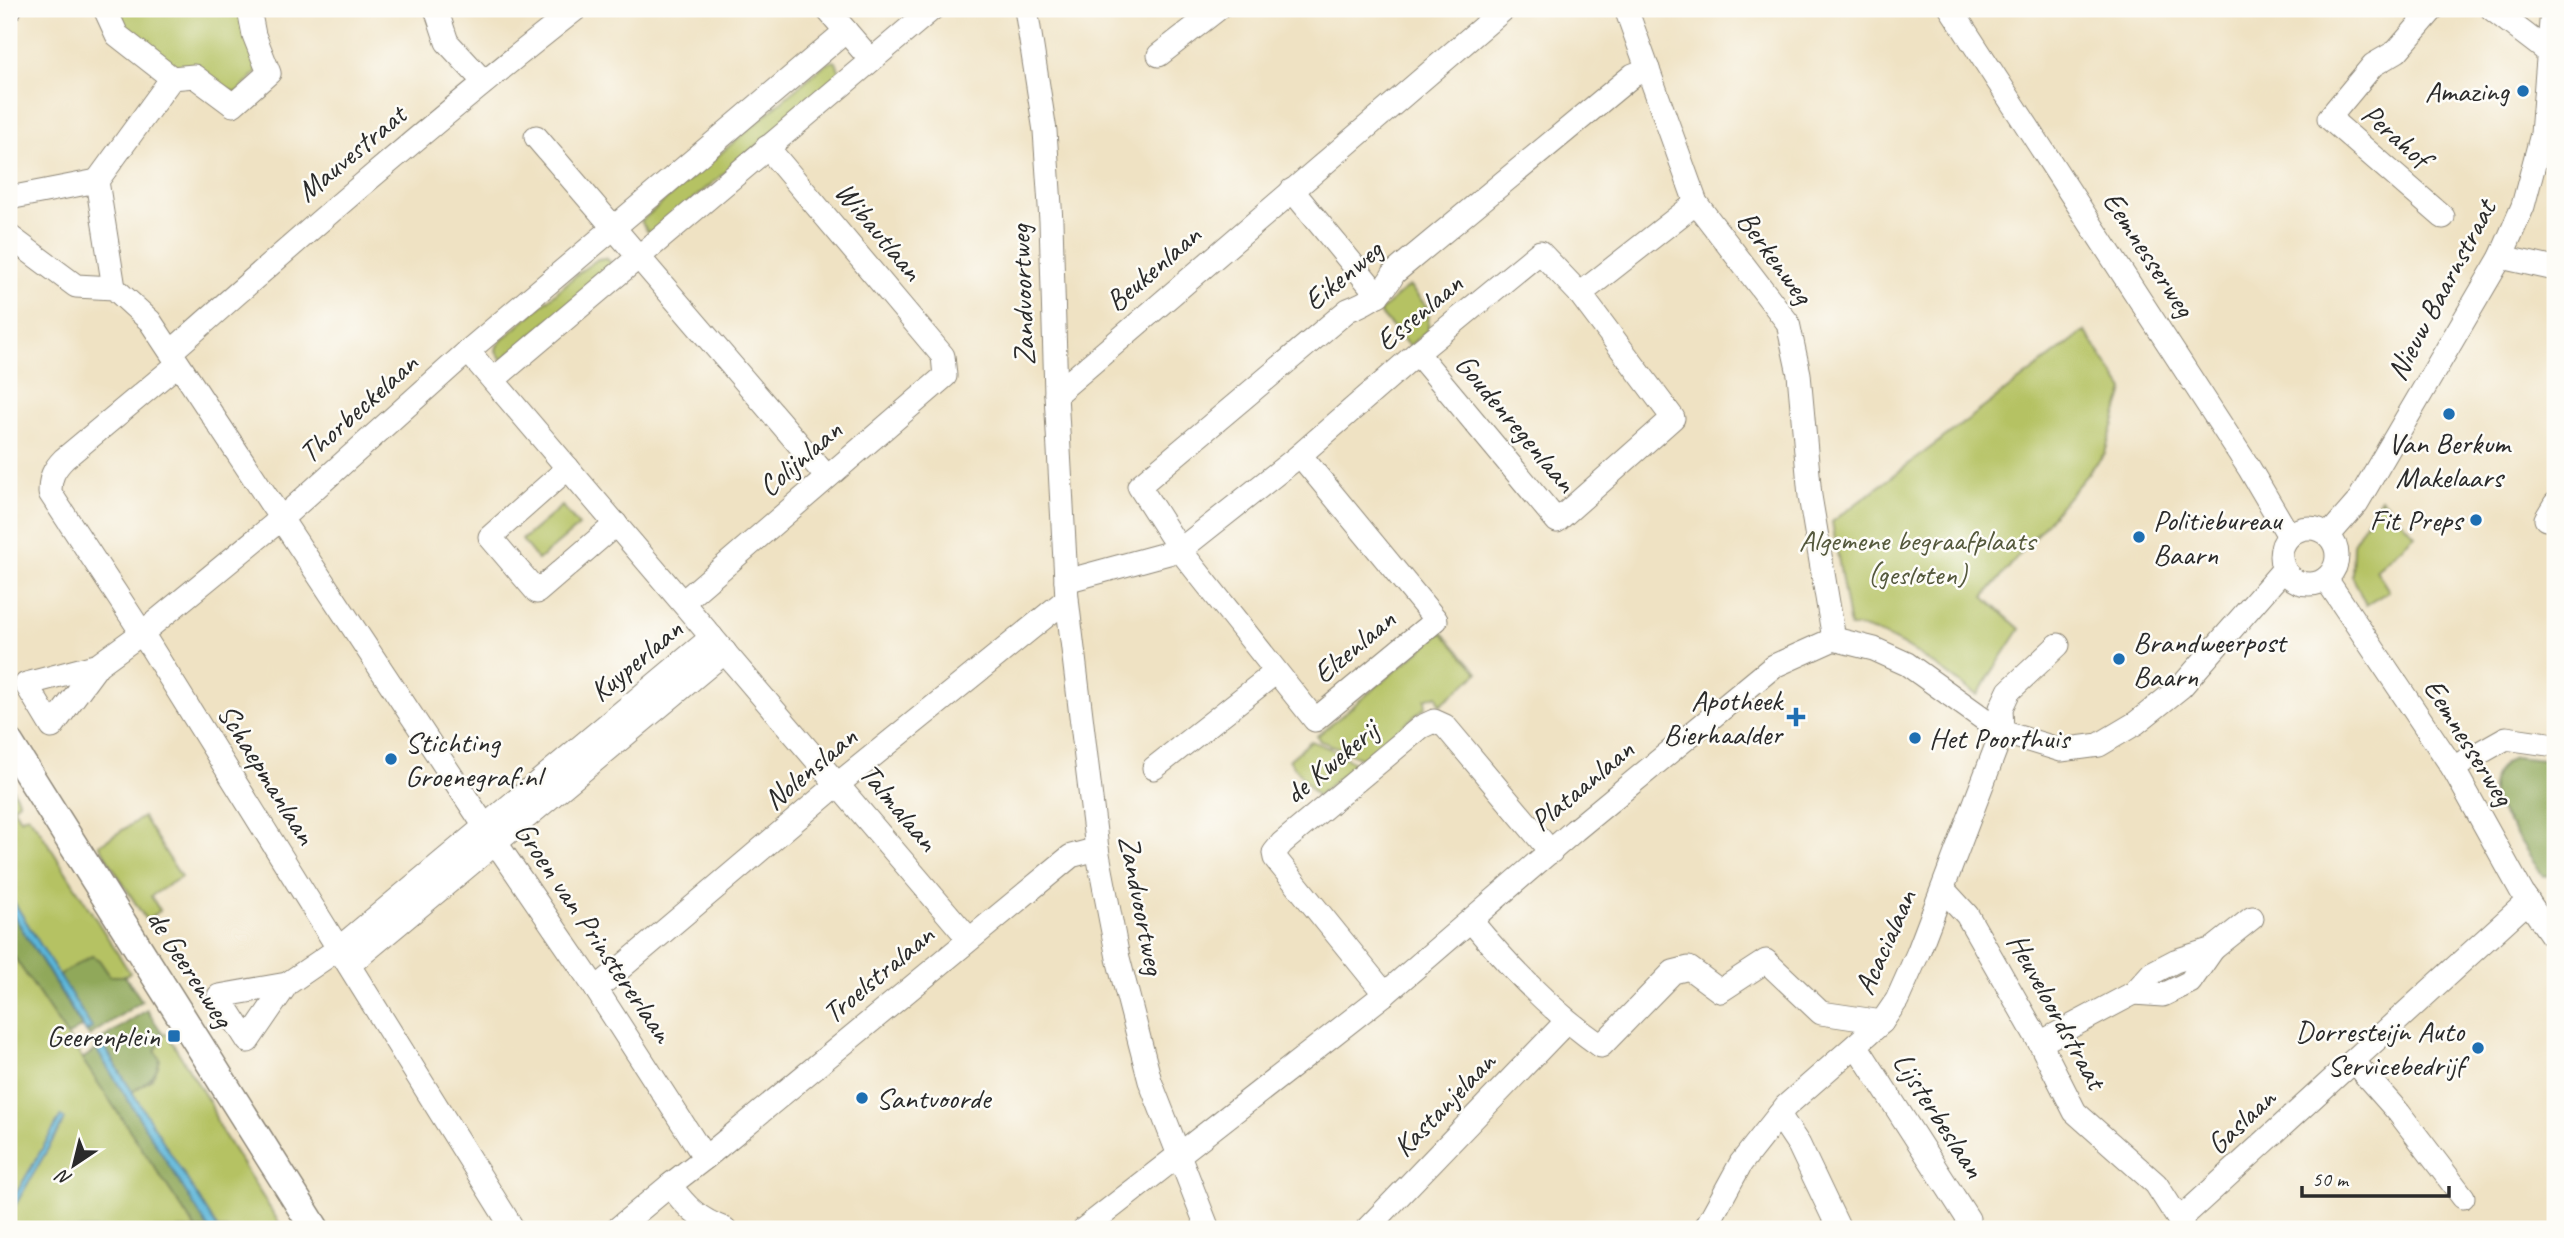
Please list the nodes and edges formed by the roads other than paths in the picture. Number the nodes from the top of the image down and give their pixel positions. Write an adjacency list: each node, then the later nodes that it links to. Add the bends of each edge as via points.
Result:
1 (105, 9): 20 (street, via 117,35)
2 (248, 9): 20 (street, via 269,73 233,105 194,76)
3 (436, 9): 21 (street, via 447,42)
4 (576, 9): 21 (street, Mauvestraat)
5 (827, 9): 15 (street)
6 (932, 9): 18 (street)
7 (1026, 9): 42 (street, Zandvoortweg, via 1045,131)
8 (1504, 9): 25 (street, Beukenlaan)
9 (1626, 9): 19 (street, Berkenweg)
10 (1951, 9): 52 (street, Eemnesserweg, via 2249,467)
11 (2434, 9): 28 (street, Perahof, via 2397,51 2373,65 2329,118)
12 (2492, 9): 16 (street)
13 (2552, 9): 16 (street, Nieuw Baarnstraat)
14 (1215, 10): 17 (street)
15 (846, 31): 18 (street); 29 (street, Thorbeckelaan)
16 (2551, 51): 32 (street, Nieuw Baarnstraat, via 2542,134 2523,206)
17 (1160, 55)
18 (870, 60): 23 (street)
19 (1648, 69): 27 (street, Berkenweg); 36 (street, Eikenweg, via 1633,75 1404,264)
20 (172, 78): 24 (street)
21 (484, 82): 40 (street, Mauvestraat)
22 (536, 137): 29 (street)
23 (767, 147): 31 (street); 39 (street, Wibautlaan)
24 (97, 181): 26 (street); 34 (street)
25 (1292, 190): 36 (street); 42 (street, Beukenlaan)
26 (9, 198)
27 (1696, 203): 35 (street); 59 (street, Berkenweg, via 1788,323 1799,374 1810,496)
28 (2443, 217)
29 (614, 228): 31 (street); 37 (street, Thorbeckelaan)
30 (9, 236): 34 (street, via 76,286)
31 (638, 257): 41 (street); 45 (street)
32 (2501, 257): 33 (street); 51 (street, Nieuw Baarnstraat, via 2357,503)
33 (2555, 269)
34 (114, 288): 40 (street, Groen van Prinstererlaan, via 150,321)
35 (1580, 294): 38 (street, Essenlaan, via 1540,252); 38 (street, Goudenregenlaan, via 1673,418 1557,521)
36 (1378, 295): 53 (street, Eikenweg, via 1348,310 1139,486)
37 (468, 351): 41 (street, Talmalaan); 48 (street, Thorbeckelaan)
38 (1417, 353): 43 (street, Essenlaan)
39 (943, 356): 45 (street, Colijnlaan, via 945,376)
40 (175, 357): 46 (street, Mauvestraat, via 64,459 54,470); 48 (street, Groen van Prinstererlaan)
41 (493, 380): 44 (street, Talmalaan)
42 (1056, 394): 56 (street, Zandvoortweg)
43 (1300, 455): 53 (street, Essenlaan); 63 (street, Elzenlaan, via 1436,620 1315,720)
44 (568, 468): 50 (street, Talmalaan); 50 (street, via 489,537 537,592)
45 (827, 477): 57 (street, Colijnlaan)
46 (50, 494): 58 (street, Schaepmanlaan)
47 (2555, 504): 49 (street, via 2546,519)
48 (282, 518): 58 (street, Thorbeckelaan); 70 (street, Groen van Prinstererlaan)
49 (2555, 520)
50 (616, 524): 57 (street, Talmalaan)
51 (2329, 535): 52 (street, via 2304,528); 55 (street, via 2337,563)
52 (2289, 536): 54 (street, via 2280,552)
53 (1180, 550): 56 (street); 63 (street, Elzenlaan)
54 (2283, 570): 55 (street, via 2302,585); 64 (street, via 2181,687 2099,745 2062,750)
55 (2326, 579): 68 (street, Eemnesserweg)
56 (1067, 590): 69 (street, Nolenslaan); 71 (street, Zandvoortweg)
57 (682, 602): 60 (street, Talmalaan)
58 (142, 633): 62 (street); 79 (street, Schaepmanlaan)
59 (1834, 639): 64 (street, via 1907,664); 72 (street, Plataanlaan, via 1774,666)
60 (719, 645): 69 (street, Talmalaan); 70 (street, Kuyperlaan)
61 (2058, 645): 64 (street, Acacialaan, via 2009,691 2001,708)
62 (98, 665)
63 (1276, 672): 67 (street)
64 (2002, 732): 73 (street, Acacialaan)
65 (9, 743): 95 (main road, de Geerenweg)
66 (2555, 745): 68 (street, via 2507,738)
67 (1154, 768)
68 (2453, 768): 74 (street, Eemnesserweg)
69 (838, 784): 77 (street, Talmalaan); 81 (street, Nolenslaan)
70 (491, 835): 79 (street, Kuyperlaan); 81 (street, Groen van Prinstererlaan)
71 (1097, 849): 77 (street, Troelstralaan, via 1071,856); 89 (street, Zandvoortweg, via 1146,1069)
72 (1551, 852): 76 (street, Plataanlaan); 82 (street, de Kwekerij, via 1445,726 1434,721 1282,843 1275,858)
73 (1943, 889): 84 (street, Acacialaan, via 1897,1000); 85 (street, Heuveloordstraat, via 1967,915)
74 (2528, 901): 78 (street, Eemnesserweg); 87 (street, Gaslaan)
75 (2252, 918): 85 (street, via 2213,949 2152,973 2134,993)
76 (1471, 922): 82 (street, Plataanlaan); 83 (street, Lijsterbeslaan)
77 (969, 939): 90 (street, Troelstralaan)
78 (2555, 940)
79 (344, 957): 80 (street); 96 (street, Schaepmanlaan)
80 (287, 984)
81 (596, 989): 90 (street, Groen van Prinstererlaan)
82 (1385, 994): 89 (street, Plataanlaan)
83 (1566, 1022): 84 (street, Lijsterbeslaan, via 1601,1046 1673,972 1689,968 1720,991 1766,961 1821,1013); 101 (street, Kastanjelaan)
84 (1882, 1022): 86 (street, Acacialaan)
85 (2040, 1044): 94 (street, Heuveloordstraat, via 2076,1112 2156,1185)
86 (1856, 1045): 88 (street, Acacialaan); 93 (street, Lijsterbeslaan)
87 (2353, 1061): 92 (street); 94 (street, Gaslaan)
88 (1780, 1115): 102 (street, Acacialaan, via 1741,1163); 103 (street, via 1800,1145)
89 (1178, 1154): 99 (street, Plataanlaan); 100 (street, Zandvoortweg)
90 (705, 1158): 91 (street)
91 (670, 1185): 97 (street); 98 (street, via 688,1209)
92 (2463, 1197)
93 (1968, 1219)
94 (2182, 1225)
95 (316, 1229)
96 (513, 1229)
97 (617, 1229)
98 (725, 1229)
99 (1084, 1229)
100 (1208, 1229)
101 (1367, 1229)
102 (1705, 1229)
103 (1839, 1229)

